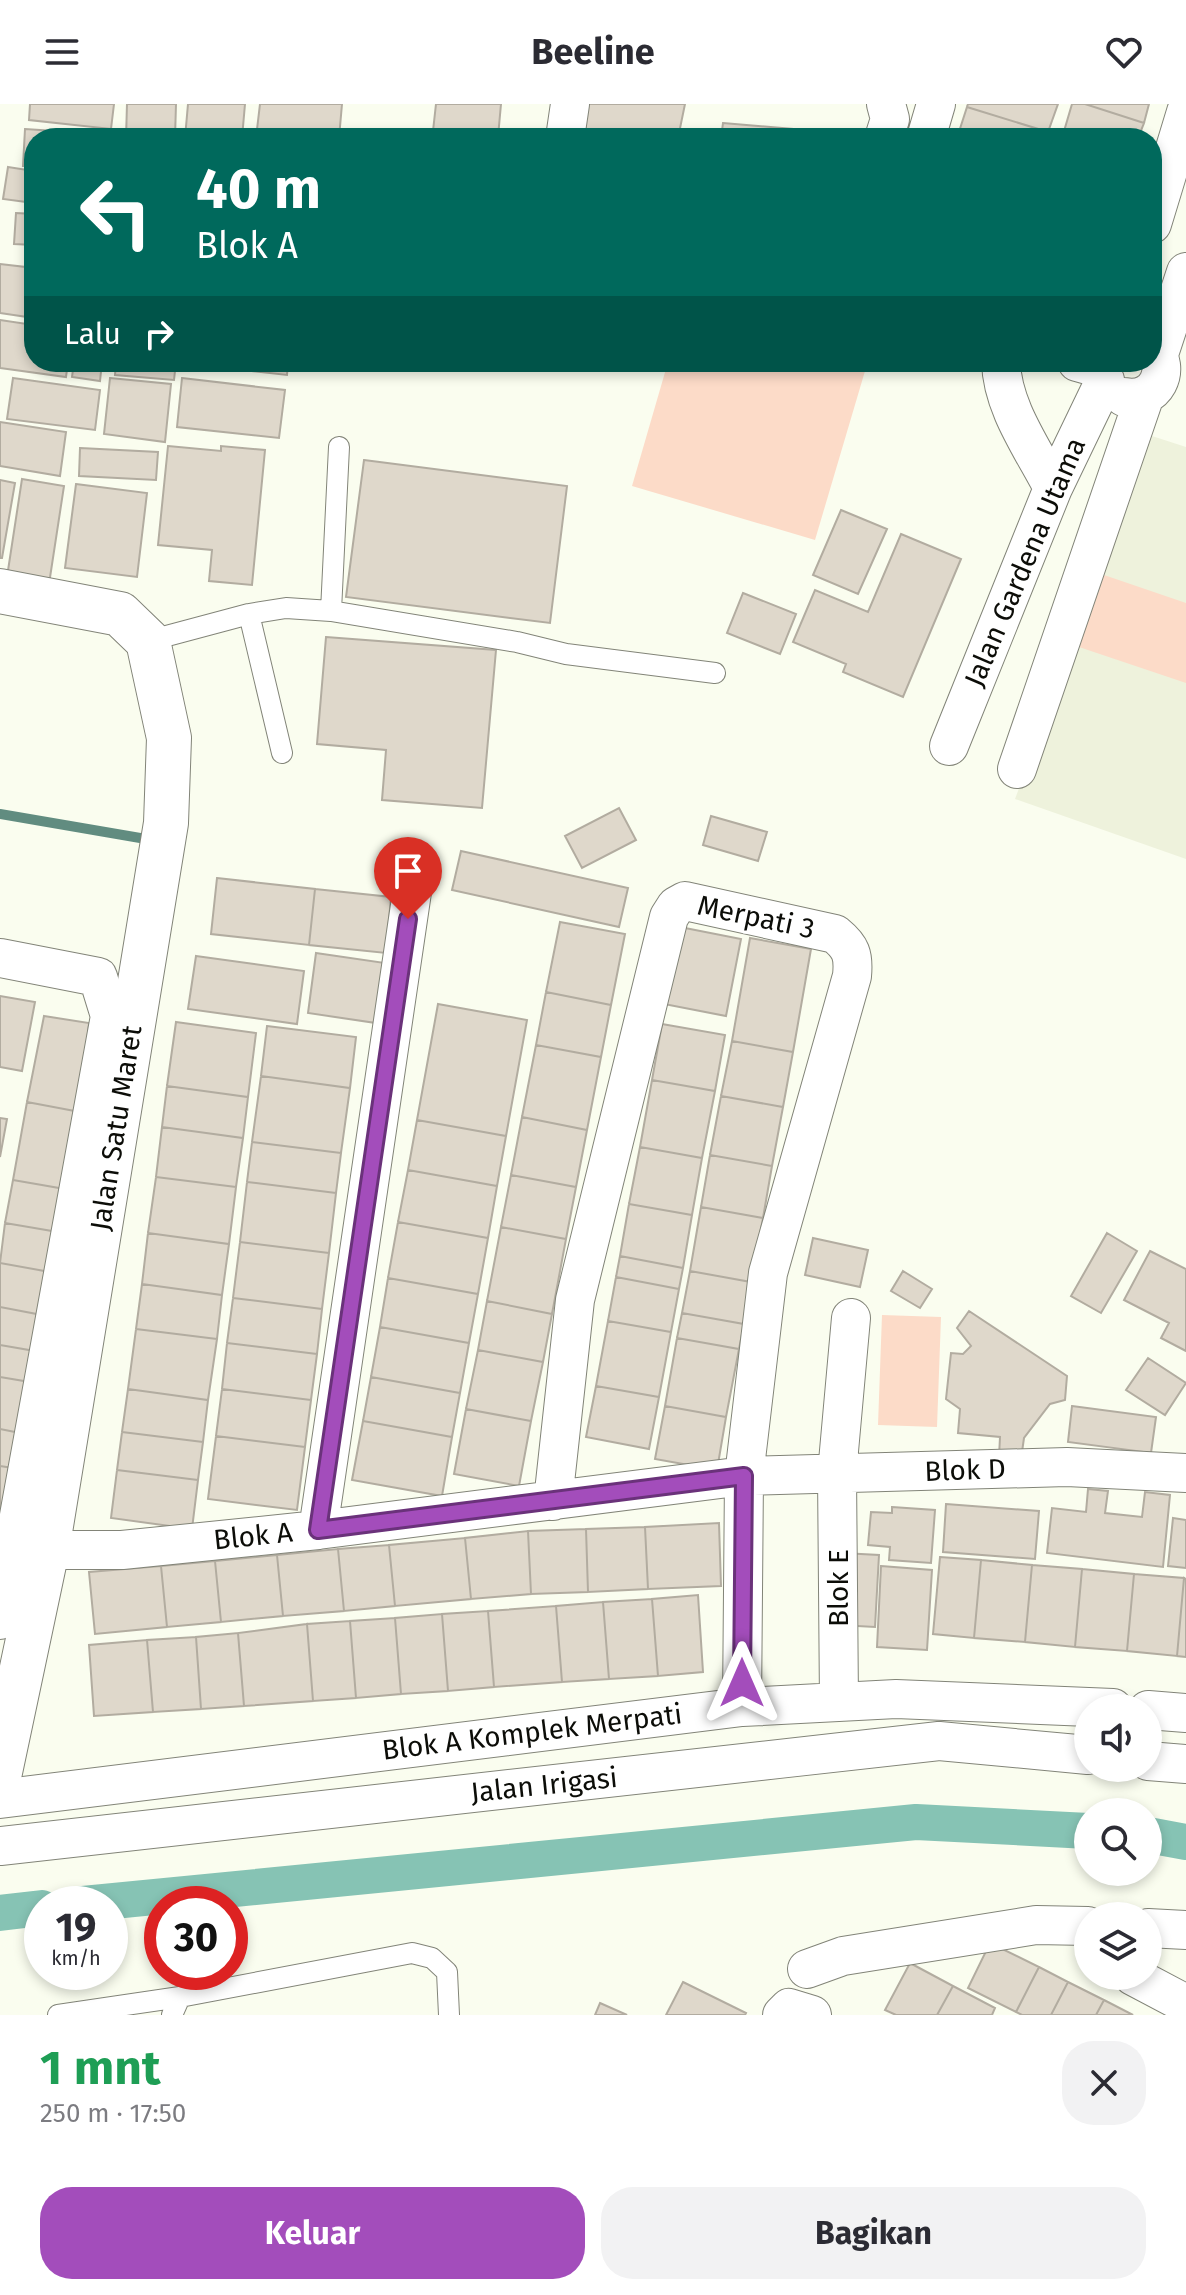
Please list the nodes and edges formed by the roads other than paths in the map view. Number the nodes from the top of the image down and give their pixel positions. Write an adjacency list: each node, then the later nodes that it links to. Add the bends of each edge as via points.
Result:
1 (570, 104): 4 (street)
2 (936, 104): 5 (street)
3 (1186, 112): 6 (street)
4 (566, 128)
5 (929, 128)
6 (1162, 191)
7 (1186, 272): 8 (street, Jalan Gardena Utama)
8 (1164, 371): 11 (street, via 1127,398); 21 (street, Jalan Gardena Utama)
9 (1002, 372): 13 (street, via 1014,414)
10 (1096, 372): 13 (street, Jalan Gardena Utama)
11 (1100, 372)
12 (339, 447): 15 (lane)
13 (1053, 488): 19 (street, Jalan Gardena Utama)
14 (0, 591): 17 (street, via 120,614)
15 (331, 611): 16 (lane, via 286,608); 18 (lane, via 566,654)
16 (249, 614): 17 (lane); 20 (lane)
17 (148, 641): 30 (street, Jalan Satu Maret, via 169,738 166,823)
18 (715, 673)
19 (949, 746)
20 (282, 753)
21 (1017, 769)
22 (412, 892): 29 (street)
23 (0, 958): 31 (street, via 98,977 110,1016)
24 (851, 1318): 25 (street, Blok E)
25 (837, 1473): 26 (street, Blok D, via 1067,1467); 27 (street, Blok D); 32 (street, Blok E)
26 (1186, 1473)
27 (744, 1476): 28 (street, Blok A); 28 (street, Merpati 3, via 775,1238 853,958 848,944 835,934 685,901 676,906 663,933 575,1300); 34 (street)
28 (553, 1501): 29 (street, Blok A)
29 (318, 1530): 30 (street, Blok A, via 122,1550)
30 (47, 1550): 40 (street, Jalan Satu Maret)
31 (0, 1620)
32 (839, 1702): 33 (street, Blok A Komplek Merpati, via 896,1699); 34 (street, Blok A Komplek Merpati)
33 (1074, 1706)
34 (742, 1707): 41 (street, Blok A Komplek Merpati)
35 (1162, 1711): 36 (street)
36 (1186, 1713)
37 (1074, 1754): 42 (street, Jalan Irigasi, via 939,1741)
38 (1162, 1762): 39 (street)
39 (1186, 1764)
40 (0, 1772)
41 (0, 1799)
42 (0, 1846)
43 (1036, 1925): 44 (street); 47 (street); 48 (street, via 843,1956)
44 (1074, 1926)
45 (1162, 1929): 46 (street)
46 (1186, 1930)
47 (1074, 1945)
48 (807, 1969)
49 (1160, 1990): 50 (street)
50 (1186, 2004)
51 (176, 2006): 52 (lane); 53 (lane, via 412,1953 432,1958 447,1972)
52 (58, 2015)
53 (449, 2015)
54 (782, 2015): 55 (street, via 789,2008)
55 (812, 2015)

